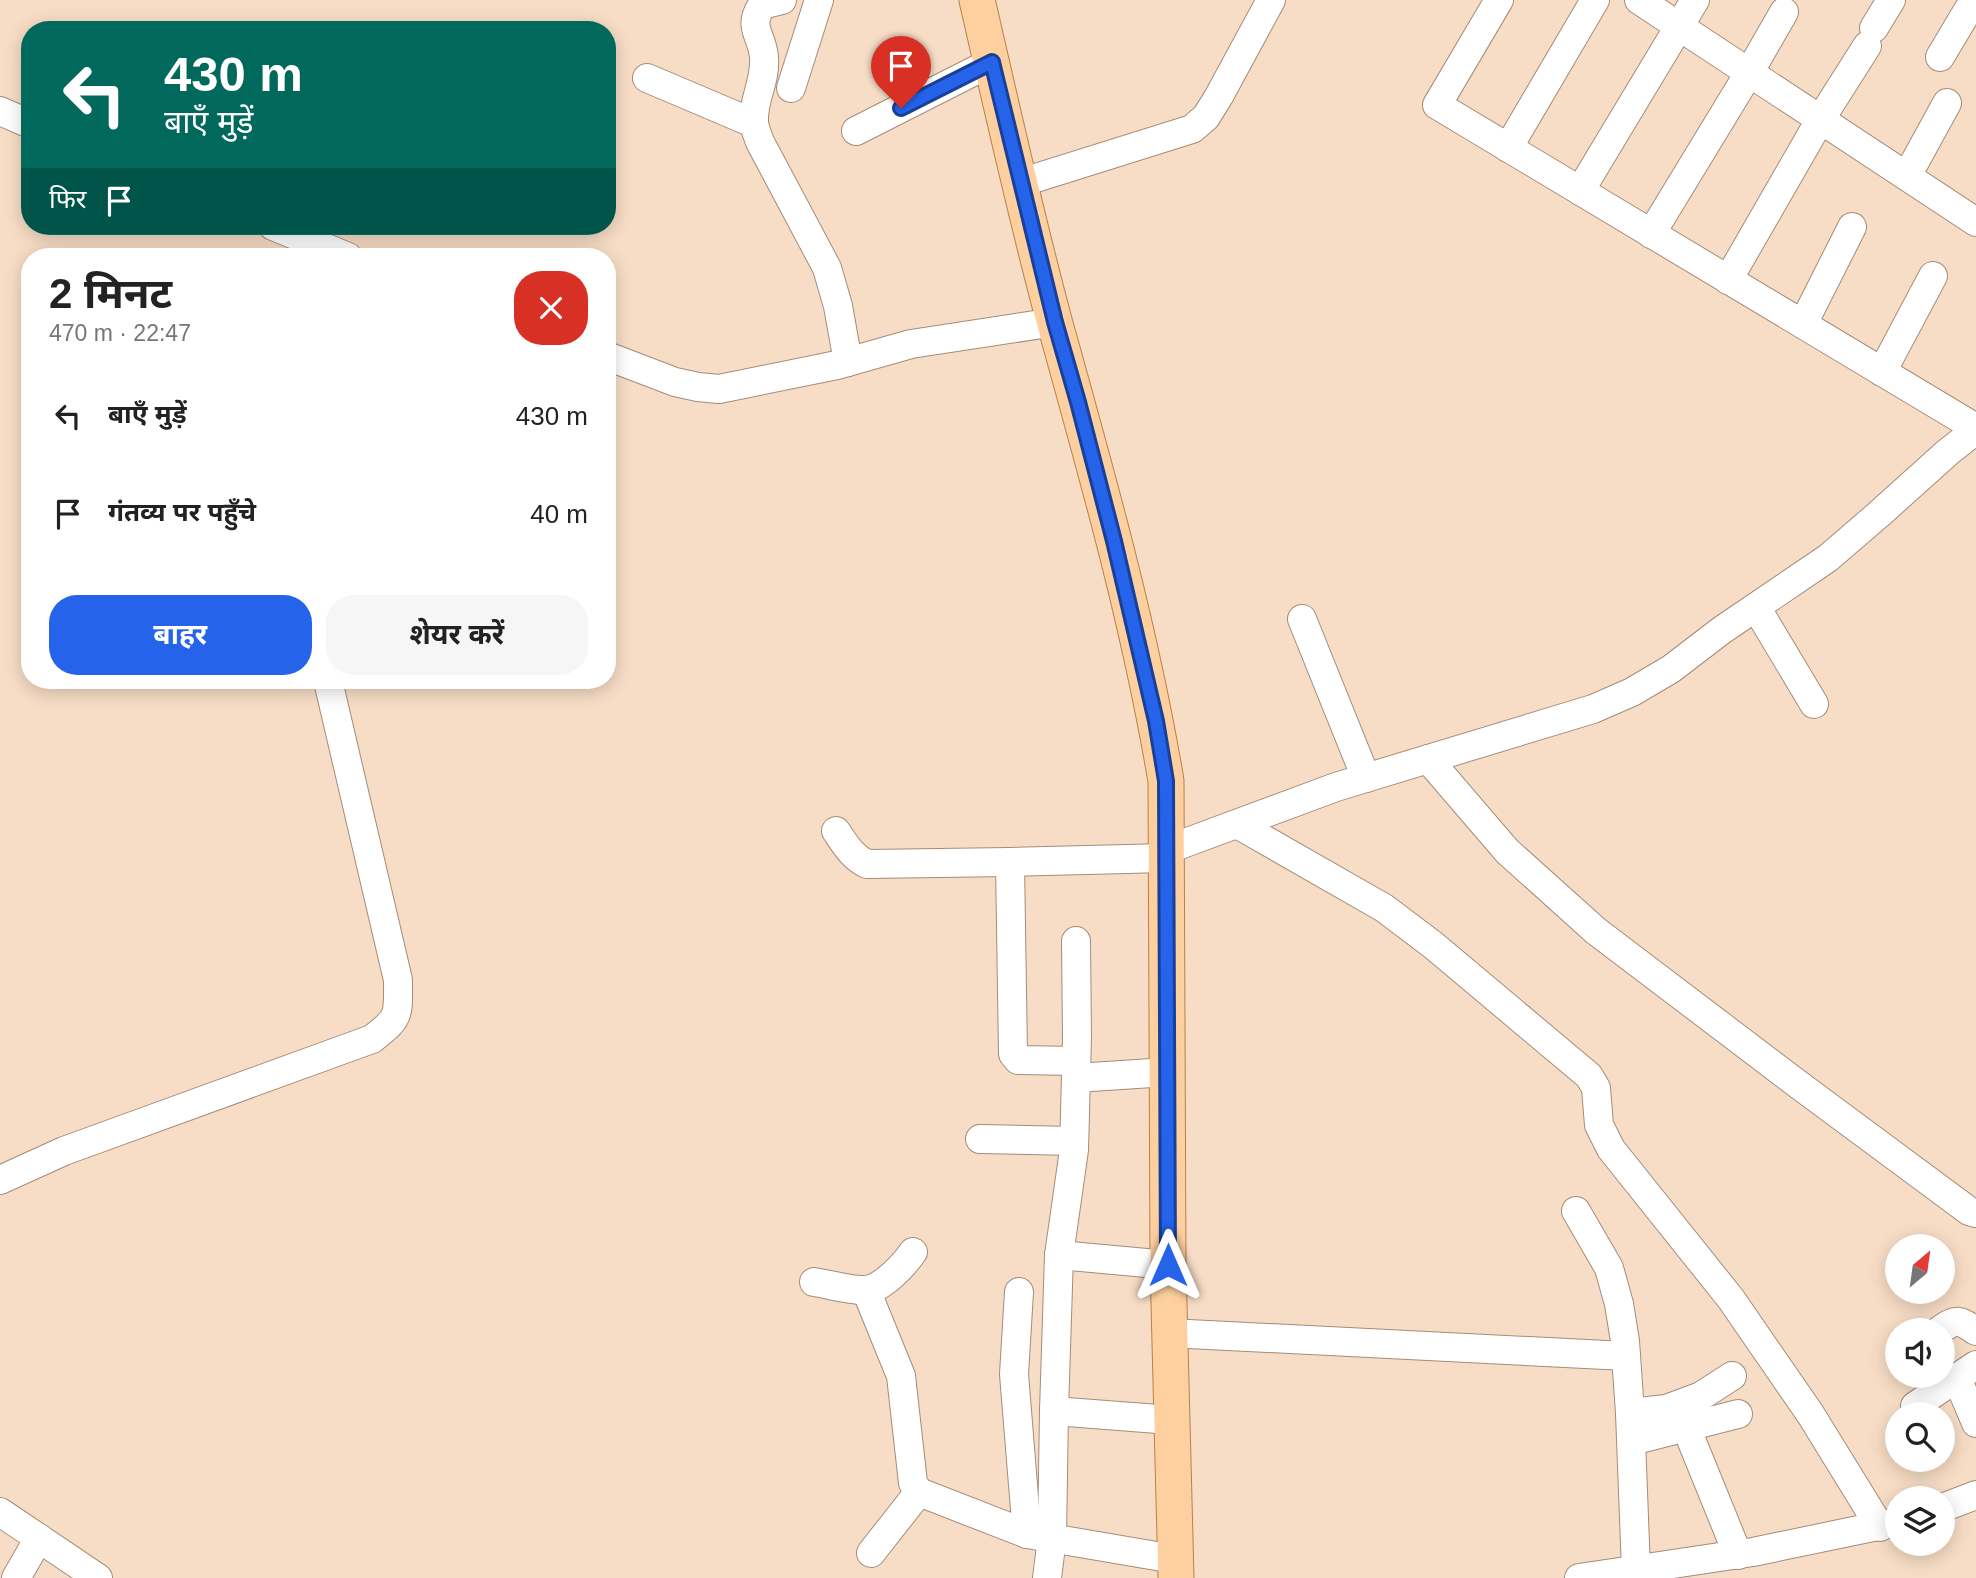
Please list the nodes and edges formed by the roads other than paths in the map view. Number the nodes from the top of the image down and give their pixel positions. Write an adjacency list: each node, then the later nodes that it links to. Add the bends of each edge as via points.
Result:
1 (776, 0): 22 (street, via 762,5 756,14 764,78)
2 (819, 0): 17 (street)
3 (977, 0): 14 (main road)
4 (1270, 0): 26 (street, via 1219,96 1206,117 1192,128)
5 (1499, 0): 24 (street, via 1437,105)
6 (1595, 0): 24 (street)
7 (1639, 0): 12 (street)
8 (1695, 0): 12 (street)
9 (1891, 0): 21 (street)
10 (1965, 3): 13 (street)
11 (1784, 12): 15 (street)
12 (1679, 28): 15 (street); 27 (street)
13 (1940, 57)
14 (992, 62): 23 (street); 26 (main road)
15 (1749, 73): 21 (street); 30 (street)
16 (647, 78): 22 (street)
17 (791, 89)
18 (1947, 103): 25 (street)
19 (0, 111): 20 (street)
20 (21, 120)
21 (1820, 120): 25 (street); 34 (street)
22 (753, 123): 38 (street, via 827,268)
23 (856, 131)
24 (1508, 148): 27 (street)
25 (1907, 176): 28 (street)
26 (1020, 183): 35 (main road)
27 (1580, 191): 30 (street)
28 (1976, 222)
29 (1852, 227): 36 (street)
30 (1651, 234): 34 (street)
31 (295, 235): 32 (street)
32 (326, 248)
33 (1933, 276): 39 (street)
34 (1728, 280): 36 (street)
35 (1055, 322): 38 (street, via 911,344); 49 (main road, via 1156,721 1166,781)
36 (1802, 324): 39 (street)
37 (616, 359): 38 (street, via 675,382 719,388)
38 (848, 362)
39 (1882, 372): 40 (street)
40 (1976, 429): 41 (street, via 1828,558)
41 (1756, 607): 44 (street); 45 (street, via 1632,692 1593,709)
42 (1302, 619): 46 (street)
43 (330, 689): 56 (street, via 398,980 398,1009 392,1024 372,1039 64,1151)
44 (1814, 704)
45 (1428, 759): 46 (street); 58 (street, via 1507,851 1596,931)
46 (1366, 778): 47 (street)
47 (1237, 824): 49 (street); 83 (street, via 1384,908 1588,1076 1596,1088 1599,1125 1611,1149 1731,1299)
48 (836, 831): 50 (street, via 850,852 867,863)
49 (1166, 854): 50 (street); 53 (main road)
50 (1010, 862): 52 (street, via 1013,1054 1018,1060)
51 (1076, 941): 52 (street)
52 (1076, 1070): 53 (street); 55 (street)
53 (1167, 1072): 61 (main road)
54 (980, 1139): 55 (street)
55 (1074, 1140): 60 (street)
56 (0, 1180)
57 (1576, 1211): 68 (street, via 1609,1268)
58 (1976, 1213)
59 (913, 1252): 63 (street, via 895,1273)
60 (1059, 1255): 61 (street); 72 (street)
61 (1168, 1265): 67 (main road)
62 (814, 1282): 63 (street)
63 (866, 1290): 79 (street, via 901,1376 913,1483)
64 (1018, 1292): 85 (street, via 1014,1374)
65 (1955, 1321): 66 (street)
66 (1976, 1331)
67 (1169, 1333): 68 (street); 75 (main road)
68 (1626, 1356): 73 (street)
69 (1966, 1371): 71 (street); 76 (street)
70 (1731, 1376): 73 (street, via 1701,1396 1667,1409)
71 (1921, 1402)
72 (1054, 1411): 75 (street); 85 (street)
73 (1630, 1413): 78 (street)
74 (1738, 1414): 77 (street)
75 (1171, 1420): 89 (main road)
76 (1976, 1423)
77 (1686, 1427): 78 (street); 88 (street)
78 (1632, 1441): 90 (street)
79 (919, 1492): 85 (street); 87 (street)
80 (1976, 1495): 81 (street)
81 (1955, 1503)
82 (0, 1512): 86 (street)
83 (1885, 1518)
84 (1885, 1525): 88 (street)
85 (1040, 1536): 89 (street); 93 (street)
86 (39, 1538): 91 (street); 92 (street)
87 (871, 1553)
88 (1738, 1555): 90 (street)
89 (1175, 1568)
90 (1636, 1570): 94 (street)
91 (16, 1578)
92 (98, 1578)
93 (1047, 1578)
94 (1579, 1578)

